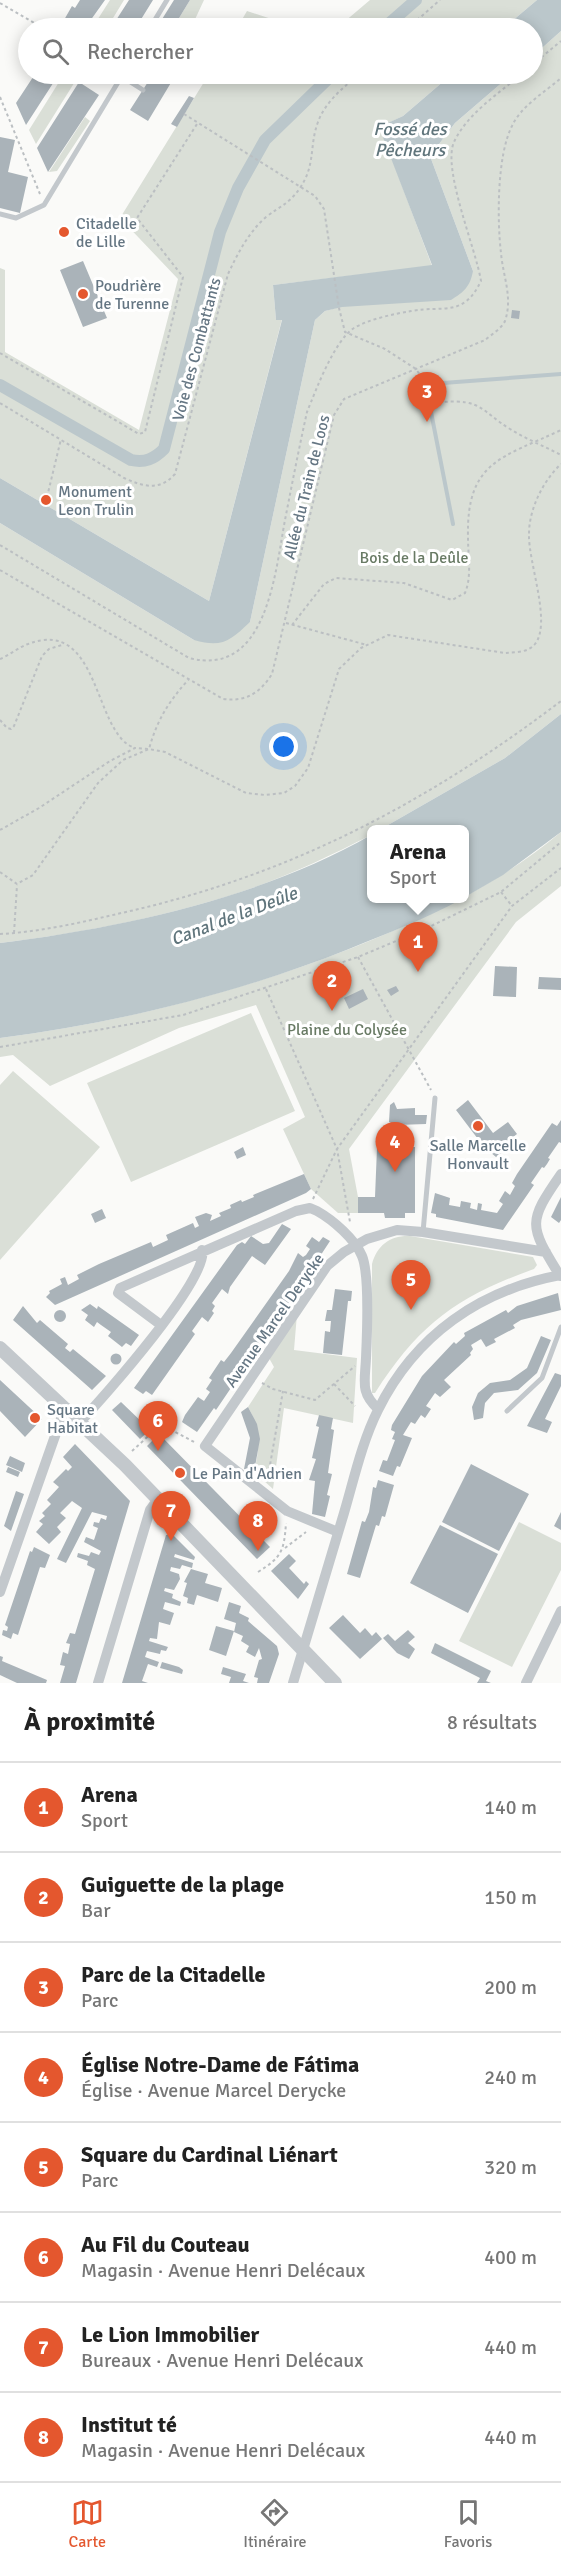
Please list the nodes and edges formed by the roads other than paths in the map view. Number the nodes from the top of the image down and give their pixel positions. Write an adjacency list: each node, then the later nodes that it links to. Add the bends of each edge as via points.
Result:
1 (166, 0): 2 (lane)
2 (156, 18)
3 (117, 84): 6 (lane, via 44,205 16,218)
4 (135, 84): 5 (lane)
5 (143, 90)
6 (0, 214)
7 (435, 1098): 9 (lane)
8 (561, 1174): 12 (street, via 537,1210 537,1231)
9 (423, 1232): 10 (street, Avenue Marcel Derycke, via 387,1232); 12 (street, Avenue Marcel Derycke)
10 (357, 1245): 11 (street, via 323,1214 310,1208); 18 (street, via 365,1267 365,1391 367,1399); 22 (street, Avenue Marcel Derycke, via 327,1266 205,1446 287,1511)
11 (202, 1250): 14 (street, via 202,1267); 14 (street, via 117,1293)
12 (546, 1252): 13 (street)
13 (561, 1276): 18 (street, via 494,1295 457,1316 416,1353)
14 (161, 1325): 20 (street, via 128,1370)
15 (561, 1327): 19 (lane, via 542,1378)
16 (0, 1348): 17 (street)
17 (67, 1408): 20 (street); 23 (street)
18 (378, 1409): 22 (street)
19 (507, 1411)
20 (81, 1421): 21 (street)
21 (159, 1499): 25 (street); 26 (street, via 150,1510)
22 (338, 1532): 25 (street)
23 (0, 1592)
24 (561, 1611): 29 (street)
25 (302, 1649): 27 (street); 28 (street)
26 (98, 1683)
27 (293, 1683)
28 (335, 1683)
29 (526, 1683)

